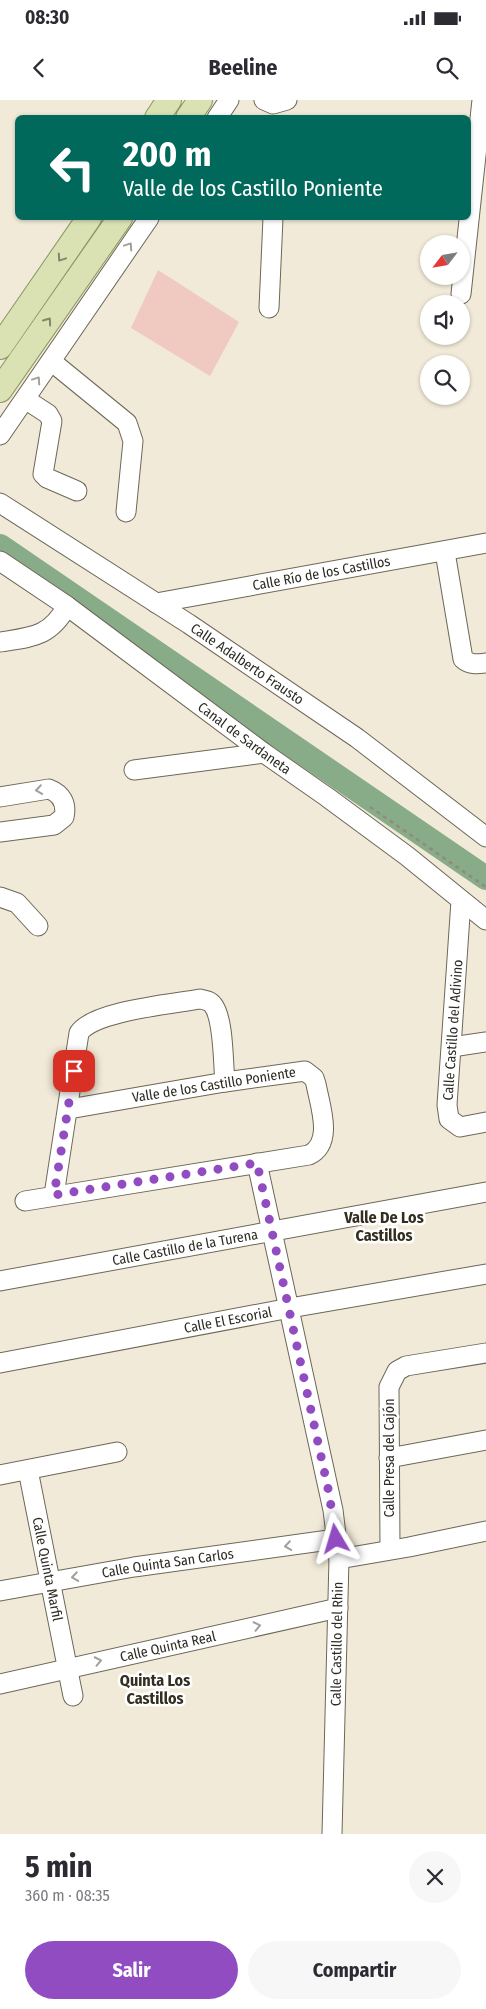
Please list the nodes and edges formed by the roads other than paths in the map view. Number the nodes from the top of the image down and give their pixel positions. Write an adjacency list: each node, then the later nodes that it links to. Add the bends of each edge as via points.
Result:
1 (169, 100): 5 (main road)
2 (200, 100): 6 (main road)
3 (229, 100): 7 (street)
4 (482, 100): 8 (street)
5 (159, 115)
6 (190, 115)
7 (219, 115)
8 (479, 196): 13 (street)
9 (88, 220): 15 (main road, one-way to 15)
10 (119, 220): 17 (main road, one-way to 10)
11 (148, 220): 16 (street, one-way to 11)
12 (273, 220): 14 (street)
13 (461, 294)
14 (269, 308)
15 (0, 347)
16 (50, 361): 18 (street, one-way to 16); 22 (street, via 127,423 133,441)
17 (0, 390)
18 (25, 399): 19 (street); 20 (street, via 48,414 52,421 43,474)
19 (0, 435)
20 (77, 491)
21 (0, 504): 26 (street, Calle Adalberto Frausto)
22 (126, 512)
23 (486, 543): 24 (street, Calle Río de los Castillos)
24 (445, 552): 26 (street, Calle Río de los Castillos); 29 (street, via 460,652 468,663)
25 (0, 561): 27 (street, Canal de Sardaneta)
26 (156, 603): 33 (street, Calle Adalberto Frausto, via 357,738)
27 (67, 606): 28 (street, via 50,630); 30 (street, Canal de Sardaneta)
28 (0, 642)
29 (486, 663)
30 (264, 753): 31 (street); 38 (street, Canal de Sardaneta, via 399,850)
31 (134, 770)
32 (0, 797): 35 (street, one-way to 32, via 54,825 64,817 66,810 60,796 49,789)
33 (453, 814): 34 (street); 36 (street, Calle Adalberto Frausto)
34 (486, 821)
35 (0, 832)
36 (486, 837)
37 (0, 897): 40 (street, via 17,903)
38 (461, 901): 39 (street, Canal de Sardaneta); 42 (street, Calle Castillo del Adivino)
39 (486, 920)
40 (38, 926)
41 (486, 1042): 42 (street)
42 (452, 1047): 45 (street, Calle Castillo del Adivino, via 447,1105 449,1119 460,1127)
43 (225, 1082): 44 (street, Valle de los Castillo Poniente); 44 (street, via 219,1016 212,1003 200,999 101,1018 82,1028); 46 (street, Valle de los Castillo Poniente, via 300,1071 310,1074 316,1084 324,1130 318,1149 309,1155)
44 (69, 1109): 48 (street)
45 (486, 1122)
46 (257, 1163): 48 (street, Valle de los Castillo Poniente); 50 (street, Calle Castillo del Rhin)
47 (486, 1192): 50 (street, Calle Castillo de la Turena)
48 (54, 1195): 49 (street, Valle de los Castillo Poniente)
49 (25, 1201)
50 (272, 1231): 52 (street, Calle Castillo de la Turena); 53 (street, Calle Castillo del Rhin)
51 (486, 1274): 53 (street, Calle El Escorial)
52 (0, 1281)
53 (290, 1308): 55 (street, Calle El Escorial); 62 (street, Calle Castillo del Rhin)
54 (486, 1353): 58 (street, Calle Presa del Cajón, via 417,1363 397,1371 389,1387)
55 (0, 1363)
56 (486, 1440): 58 (street)
57 (118, 1452): 59 (street)
58 (389, 1458): 63 (street, Calle Presa del Cajón)
59 (28, 1470): 60 (street); 65 (street, Calle Quinta Marfil)
60 (0, 1475)
61 (486, 1531): 63 (street)
62 (336, 1539): 64 (street, Calle Castillo del Rhin); 65 (street, Calle Quinta San Carlos, one-way to 65)
63 (390, 1549): 64 (street)
64 (339, 1559): 67 (street, Calle Castillo del Rhin)
65 (52, 1581): 66 (street, Calle Quinta San Carlos); 68 (street, Calle Quinta Marfil)
66 (0, 1591)
67 (338, 1608): 68 (street, Calle Quinta Real, one-way to 67); 71 (street, Calle Castillo del Rhin)
68 (67, 1668): 69 (street, Calle Quinta Real); 70 (street, Calle Quinta Marfil)
69 (0, 1684)
70 (73, 1696)
71 (332, 1834)

